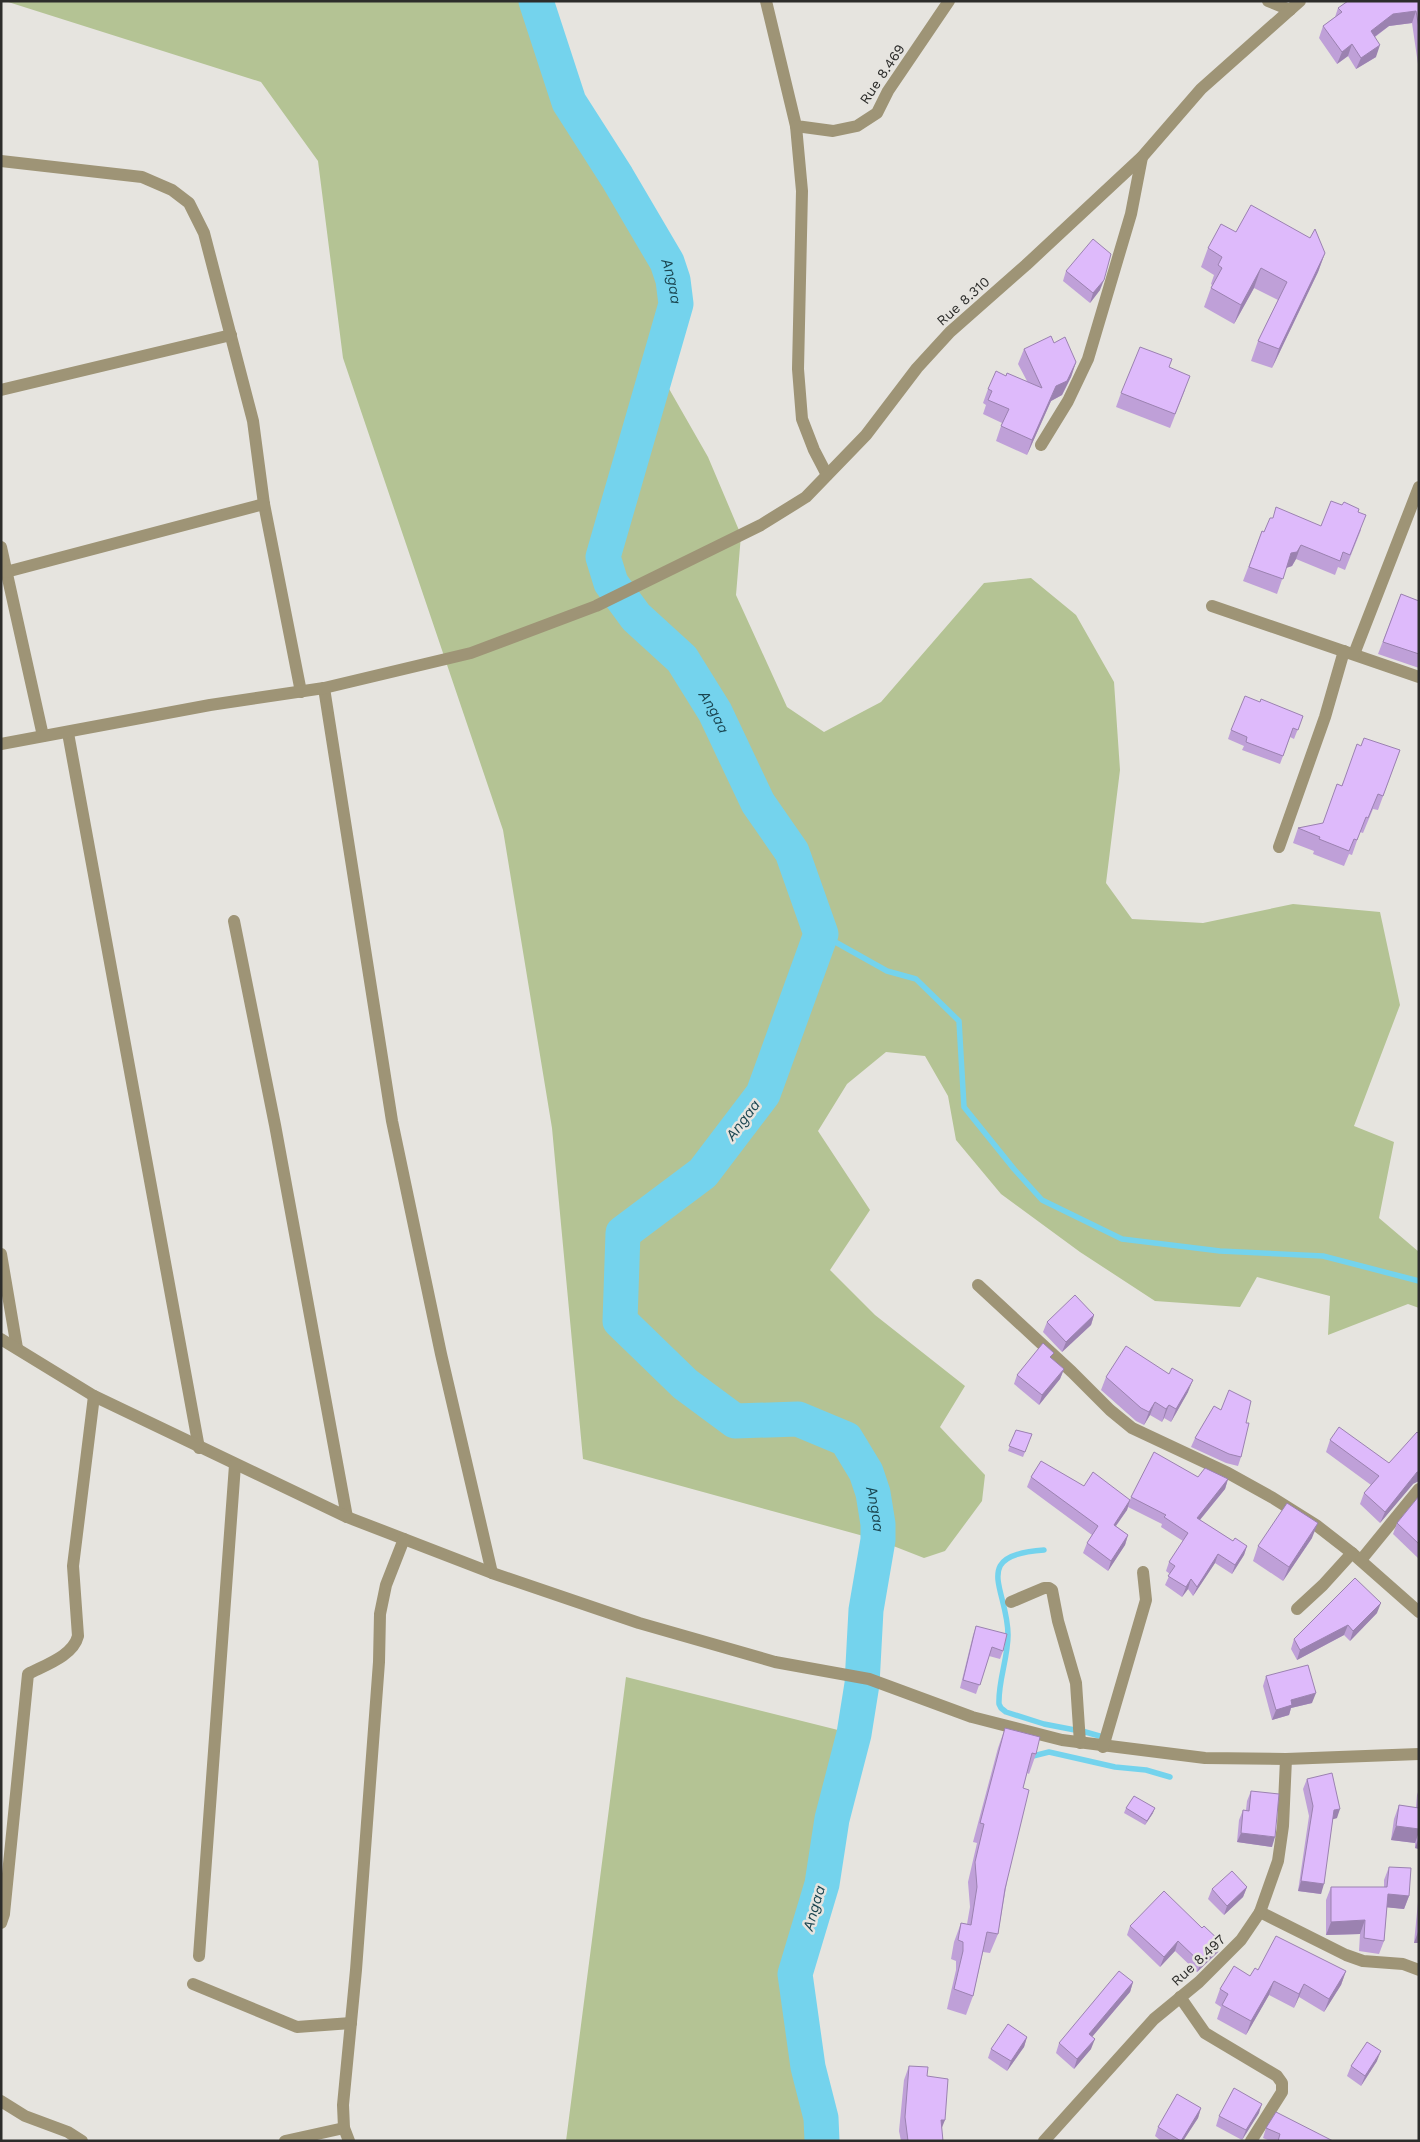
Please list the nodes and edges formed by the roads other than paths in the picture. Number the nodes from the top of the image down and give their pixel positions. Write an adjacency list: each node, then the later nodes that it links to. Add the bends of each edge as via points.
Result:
1 (766, 1): 6 (street)
2 (949, 1): 6 (street, Rue 8.469, via 888,91 877,113 857,126 833,131)
3 (1268, 1): 5 (street)
4 (1300, 1): 5 (street, Rue 8.310)
5 (1290, 10): 7 (street, Rue 8.310, via 1201,89)
6 (796, 126): 12 (street, via 802,191 798,370 802,419)
7 (1142, 157): 11 (street, via 1131,214 1088,359 1068,401); 12 (street, Rue 8.310, via 944,338 866,435)
8 (1, 162): 9 (street, via 142,177 172,190 189,203 204,233)
9 (231, 335): 10 (street); 14 (street, via 253,421)
10 (1, 390)
11 (1041, 445)
12 (827, 475): 20 (street, Rue 8.310, via 806,497 761,524 596,606 471,653)
13 (1419, 487): 18 (street)
14 (264, 504): 16 (street); 21 (street)
15 (1, 548): 16 (street)
16 (6, 572): 23 (street)
17 (1212, 606): 18 (street)
18 (1349, 653): 19 (street); 25 (street)
19 (1419, 677)
20 (324, 688): 21 (street, Rue 8.310); 39 (street, via 392,1121)
21 (301, 692): 22 (street, Rue 8.310, via 210,705)
22 (68, 733): 23 (street, Rue 8.310); 32 (street)
23 (43, 736): 24 (street, Rue 8.310)
24 (1, 744)
25 (1279, 847)
26 (234, 921): 35 (street)
27 (1, 1254): 30 (street)
28 (978, 1286): 37 (street, via 1132,1428 1273,1498 1316,1525)
29 (1, 1339): 30 (street)
30 (17, 1348): 31 (street)
31 (94, 1396): 32 (street); 48 (street, via 73,1566 78,1636 70,1650 28,1674)
32 (199, 1448): 33 (street)
33 (235, 1465): 35 (street); 49 (street)
34 (1419, 1489): 37 (street)
35 (347, 1517): 36 (street)
36 (404, 1539): 39 (street); 53 (street, via 386,1585 380,1614)
37 (1356, 1557): 41 (street); 42 (street)
38 (1142, 1572): 44 (street, via 1146,1600)
39 (492, 1573): 43 (street, via 639,1623 774,1662 869,1679 972,1717)
40 (1011, 1602): 43 (street, via 1044,1588 1052,1590 1076,1682)
41 (1297, 1609)
42 (1419, 1612)
43 (1080, 1743): 44 (street)
44 (1103, 1747): 46 (street, via 1205,1758)
45 (1419, 1754): 46 (street)
46 (1286, 1759): 47 (street, Rue 8.497, via 1278,1861)
47 (1260, 1912): 50 (street, via 1363,1961 1403,1964); 52 (street, Rue 8.497, via 1241,1940)
48 (2, 1917)
49 (199, 1956)
50 (1419, 1970)
51 (193, 1984): 53 (street, via 297,2027)
52 (1180, 1997): 59 (street, Rue 8.497, via 1154,2019); 60 (street, via 1205,2033 1277,2076 1282,2083 1282,2092)
53 (351, 2023): 55 (street, via 344,2088)
54 (1, 2101): 56 (street, via 25,2116 68,2132)
55 (344, 2128): 57 (street); 58 (street)
56 (82, 2141)
57 (285, 2141)
58 (349, 2141)
59 (1044, 2141)
60 (1251, 2141)

